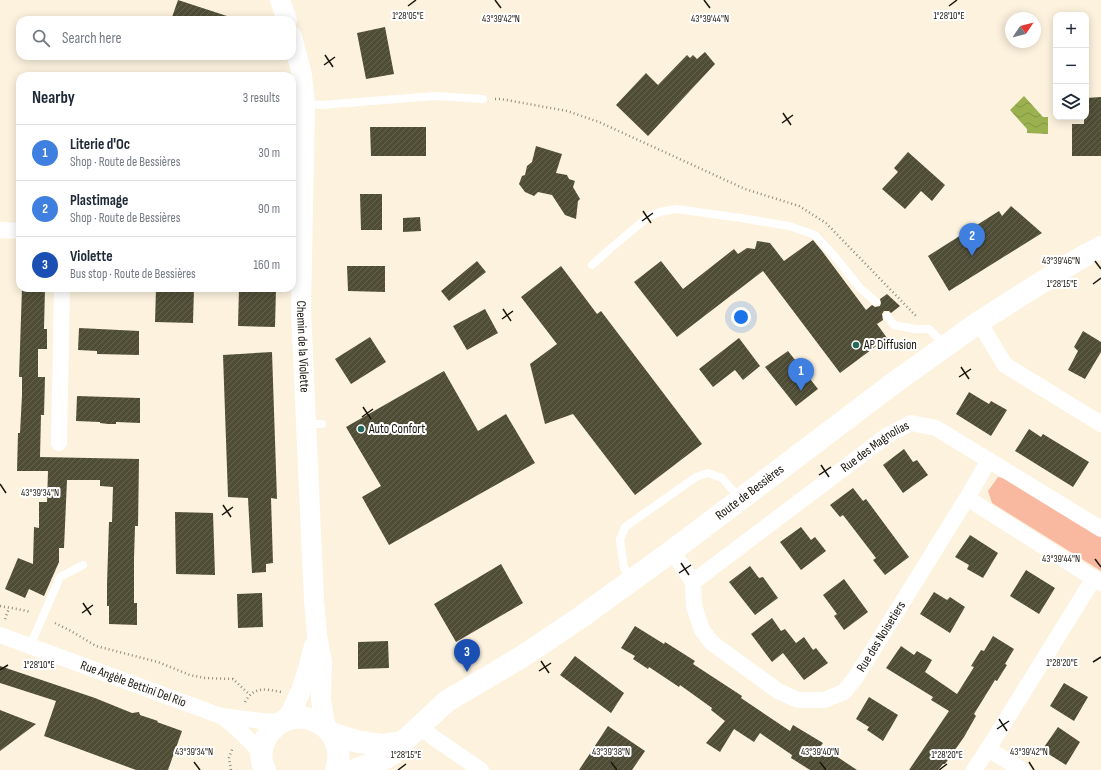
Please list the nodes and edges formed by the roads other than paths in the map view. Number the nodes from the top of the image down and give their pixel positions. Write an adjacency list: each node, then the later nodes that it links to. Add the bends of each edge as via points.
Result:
1 (280, 0): 2 (street)
2 (285, 16)
3 (296, 51): 5 (street, Chemin de la Violette, via 302,74)
4 (483, 99): 5 (lane, via 434,96 322,105)
5 (304, 104): 8 (street, Chemin de la Violette)
6 (0, 230): 7 (street)
7 (16, 231)
8 (297, 237): 28 (street, Chemin de la Violette, via 314,424 314,592)
9 (1101, 247): 14 (main road, Route de Bessières)
10 (592, 265): 12 (lane, via 648,217 676,208 789,226 815,235 860,288)
11 (62, 292): 17 (street)
12 (876, 302)
13 (887, 316): 15 (lane, via 894,325 929,329)
14 (979, 322): 15 (main road, Route de Bessières); 16 (street, via 1005,365)
15 (946, 346): 20 (main road, Route de Bessières)
16 (1101, 424)
17 (59, 443)
18 (989, 460): 19 (street); 21 (street, Rue des Magnolias); 26 (street, Rue des Magnolias, via 936,428 911,424 888,435)
19 (967, 498): 25 (street); 26 (street, Rue des Noisetiers, via 856,677 844,692 824,700 798,700 778,691 712,644 702,630 694,606)
20 (740, 500): 22 (main road, Route de Bessières); 24 (lane, via 722,478 708,473 696,477 625,527 620,540 624,568)
21 (1101, 529)
22 (672, 551): 24 (main road, Route de Bessières); 26 (street)
23 (83, 565): 29 (lane, via 60,577)
24 (632, 580): 32 (main road, Route de Bessières, via 520,658 447,701)
25 (1097, 580): 35 (street)
26 (693, 582)
27 (0, 635): 29 (street, Rue Angèle Bettini Del Rio)
28 (317, 635): 31 (street, Chemin de la Violette, via 299,696); 33 (street, Chemin de la Violette, via 322,662 321,699)
29 (30, 646): 30 (street, Rue Angèle Bettini Del Rio)
30 (221, 716): 31 (street, Rue Angèle Bettini Del Rio); 36 (street, Rue Angèle Bettini Del Rio, via 252,743)
31 (283, 721): 33 (main road, via 296,717 306,718 316,721); 36 (main road, via 269,732 264,740)
32 (420, 726): 34 (main road, Route de Bessières); 39 (street)
33 (328, 730): 34 (main road, via 359,742 383,745); 37 (main road, via 339,752)
34 (403, 742): 38 (main road, Route de Bessières, via 394,753 384,759)
35 (988, 749): 40 (street); 41 (street)
36 (263, 766)
37 (336, 770)
38 (354, 770)
39 (481, 770)
40 (974, 770)
41 (1022, 770)

